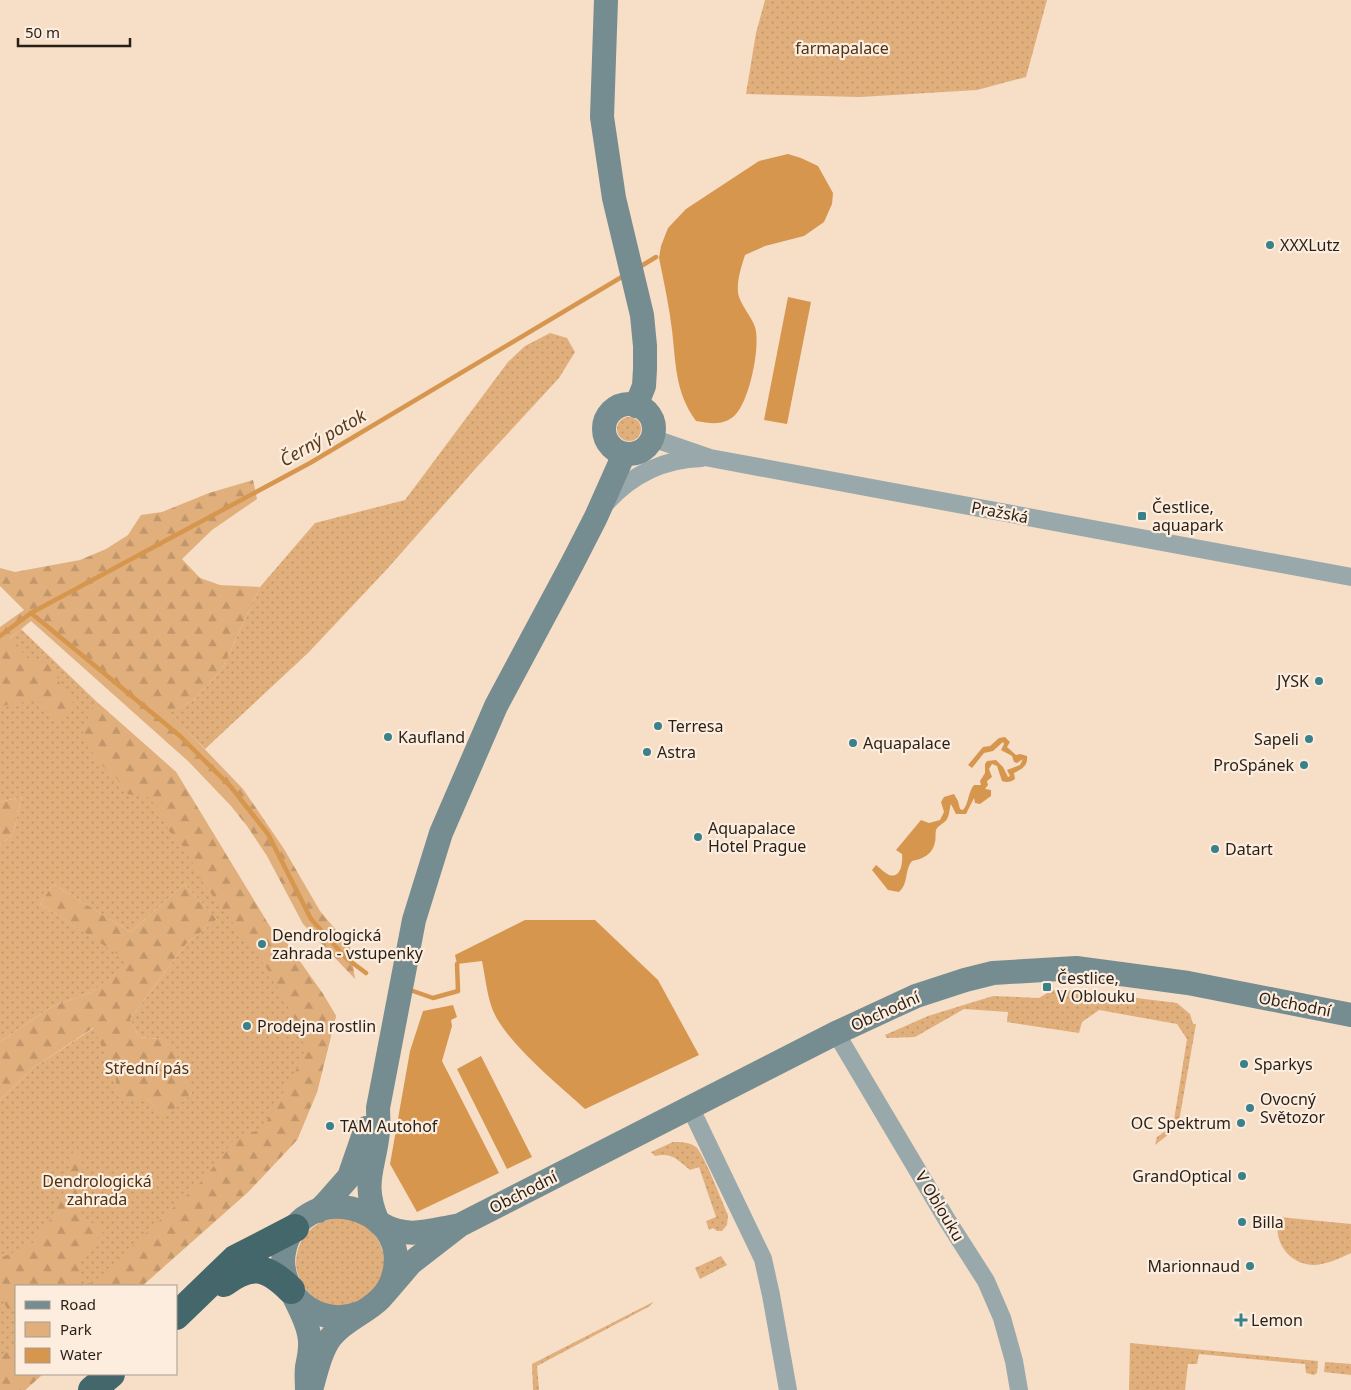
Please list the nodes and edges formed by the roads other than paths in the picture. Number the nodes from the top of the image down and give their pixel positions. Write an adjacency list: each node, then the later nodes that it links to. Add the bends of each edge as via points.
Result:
1 (606, 0): 2 (street, via 602,117 614,198 642,315 646,361 644,386)
2 (636, 406): 3 (street, via 646,411 652,421); 4 (street, via 617,407 604,423 604,435 609,445)
3 (652, 438): 4 (street, via 638,452); 5 (street, Pražská)
4 (624, 454): 6 (street)
5 (710, 458): 6 (street, via 674,461 643,472 616,491); 7 (street, Pražská)
6 (596, 517): 11 (street, via 496,706 442,833 414,920)
7 (1351, 577)
8 (1351, 1015): 9 (street, Obchodní, via 1188,983 1076,968 993,973 965,980 916,996)
9 (836, 1033): 10 (street, Obchodní); 26 (street, V Oblouku, via 986,1281 1002,1318)
10 (690, 1107): 14 (street, Obchodní); 25 (street, via 763,1260)
11 (378, 1108): 12 (street, via 366,1127 349,1178); 13 (street, via 369,1191)
12 (318, 1210): 13 (street, via 348,1207); 15 (street)
13 (379, 1223): 14 (street, Obchodní, via 395,1232 414,1234); 16 (street, via 392,1244 395,1259 394,1274)
14 (460, 1225): 16 (street, Obchodní, via 411,1263)
15 (294, 1228): 17 (street, via 286,1243 283,1260); 19 (highway, via 235,1259)
16 (387, 1291): 18 (street)
17 (292, 1292): 18 (street, via 312,1311 329,1317 346,1317); 20 (highway, via 281,1280 265,1272 242,1270); 23 (street, via 310,1336)
18 (362, 1312): 24 (street, via 331,1338)
19 (178, 1315)
20 (178, 1316)
21 (109, 1375): 22 (highway)
22 (92, 1390)
23 (307, 1390)
24 (311, 1390)
25 (788, 1390)
26 (1019, 1390)

